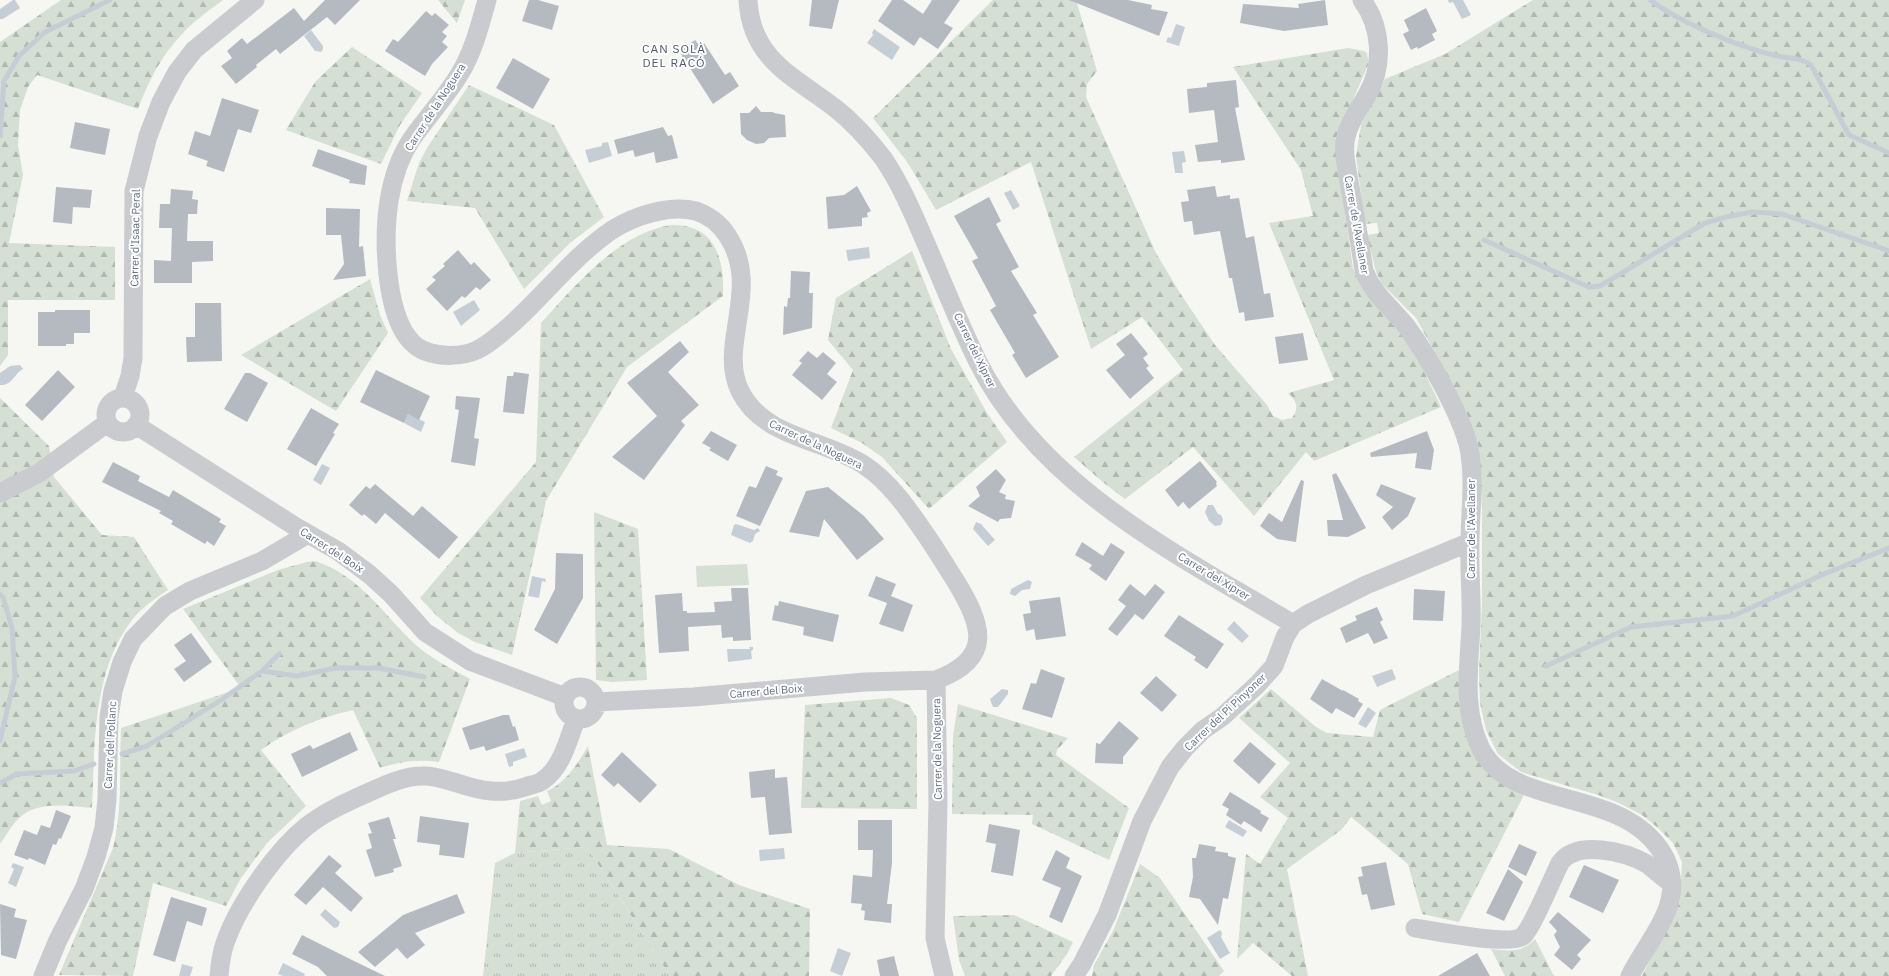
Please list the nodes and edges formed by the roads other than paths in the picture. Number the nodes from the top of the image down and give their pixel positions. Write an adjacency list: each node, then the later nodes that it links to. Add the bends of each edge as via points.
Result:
1 (256, 0): 5 (street, Carrer d'Isaac Peral, via 194,50 177,72 161,102 148,136 134,191 134,358)
2 (487, 0): 12 (street, Carrer de la Noguera, via 472,47 460,74 410,142 388,205 388,278 396,314 408,339 419,349 431,354 466,354 478,350 495,339 584,253 617,227 667,210 697,212 712,219 722,227 739,255 741,302 734,364 735,378 741,394 768,424 848,457 877,475 925,533 974,613 979,634 976,650 968,663 950,675)
3 (748, 0): 11 (street, Carrer del Xiprer, via 748,14 757,36 762,48 774,63 853,123 893,174 980,365 1010,415 1034,445 1076,483 1157,542)
4 (1362, 0): 10 (street, Carrer de l'Avellaner, via 1369,10 1378,37 1377,66 1374,81 1359,106 1345,142 1346,166 1364,271 1373,290 1417,341 1461,425 1469,448 1471,467)
5 (123, 397): 6 (street, via 110,404 107,410); 7 (street, via 136,402 140,419)
6 (107, 423): 7 (street, via 118,431 130,431); 8 (street, via 40,473)
7 (136, 426): 9 (street, Carrer del Boix)
8 (0, 493)
9 (308, 534): 13 (street, Carrer del Boix, via 338,551 369,574 425,632 458,654); 18 (street, Carrer del Pollanc, via 262,561 165,606 133,639 122,662 109,717 104,828 84,889 58,940)
10 (1470, 542): 11 (street, Carrer del Pi Pinyoner, via 1366,585 1321,606); 16 (street, Carrer de l'Avellaner, via 1469,699 1471,720 1482,750 1499,771 1517,782 1611,812 1639,827 1652,838 1667,860)
11 (1293, 624): 21 (street, Carrer del Pi Pinyoner, via 1274,666 1222,717 1203,730 1170,767 1142,821 1107,914)
12 (936, 680): 14 (street, Carrer del Boix, via 865,682 693,697); 20 (street, Carrer de la Noguera, via 938,803 935,938)
13 (565, 697): 14 (street, via 572,689 583,688 592,693); 15 (street, via 564,708)
14 (596, 702): 15 (street, via 590,716)
15 (576, 719): 19 (street, via 556,768 542,782 516,790 492,792 439,777 405,778 328,812 308,825 276,856 256,885 225,944)
16 (1671, 884): 17 (street, via 1647,865 1628,856 1603,850 1582,850 1563,858 1527,931 1521,938 1494,939); 22 (street, Carrer de l'Avellaner, via 1671,899 1666,912)
17 (1414, 928)
18 (44, 976)
19 (219, 976)
20 (944, 976)
21 (1074, 976)
22 (1630, 976)

